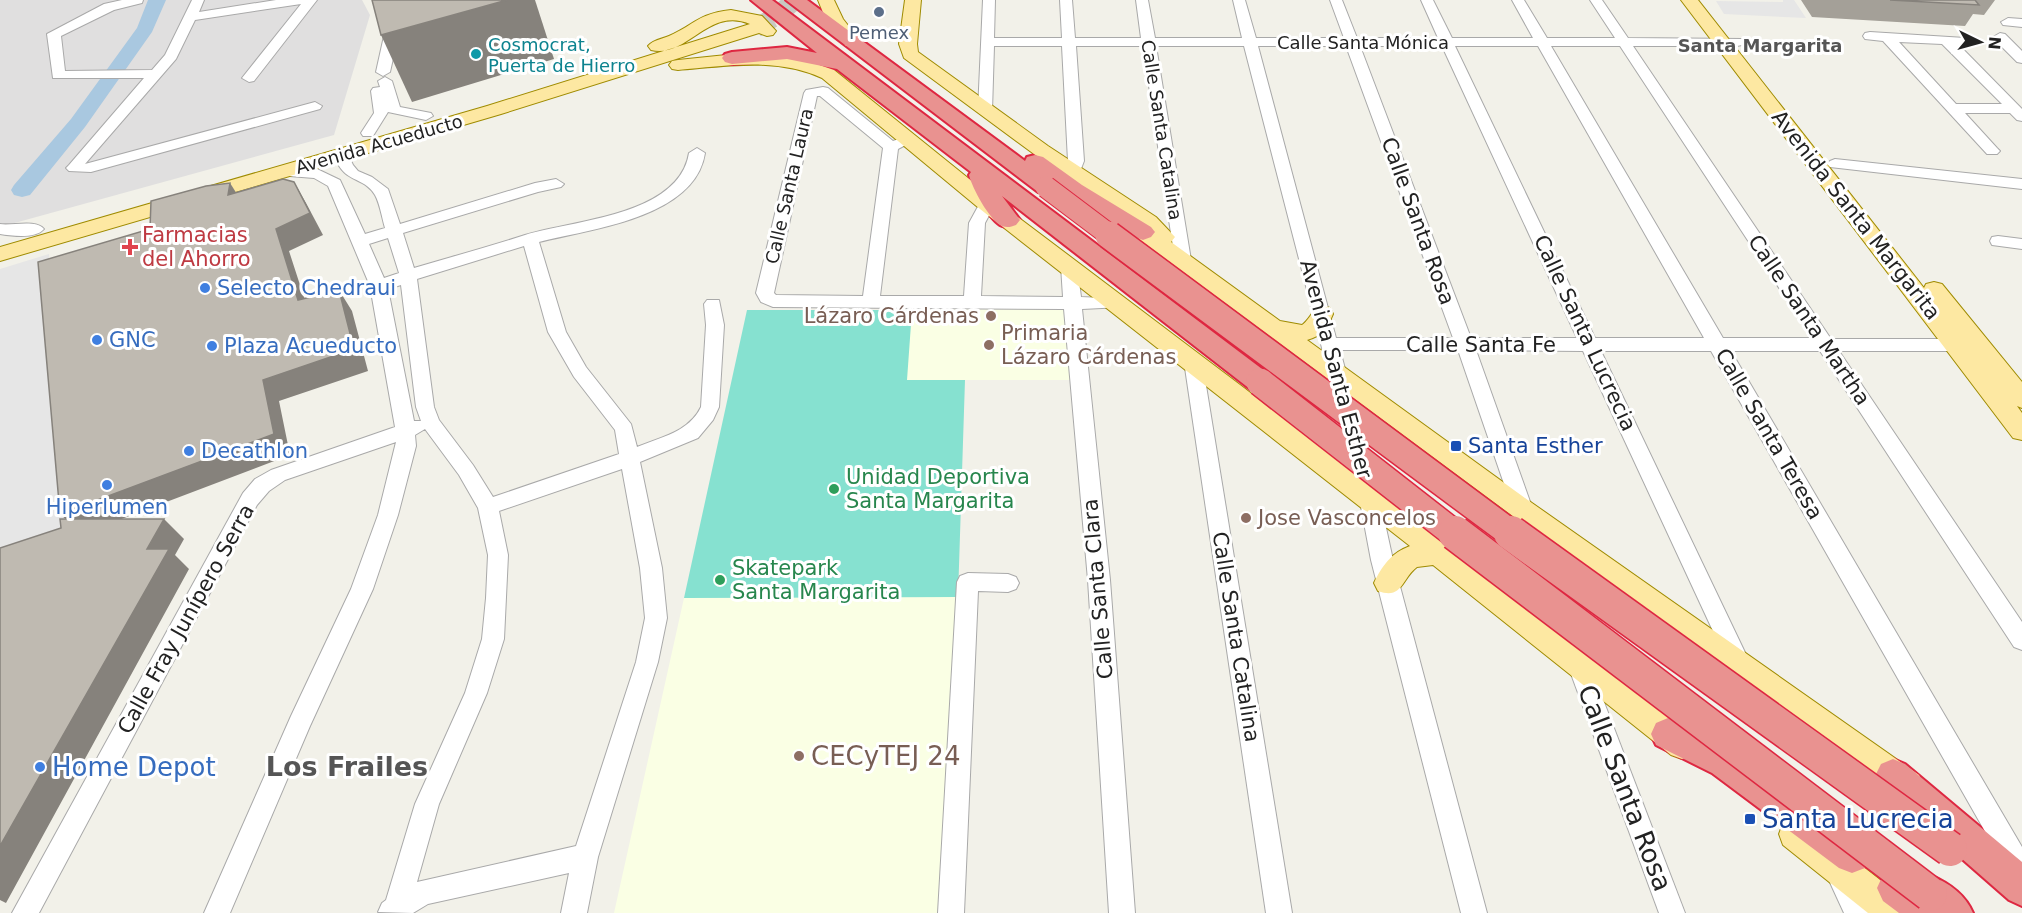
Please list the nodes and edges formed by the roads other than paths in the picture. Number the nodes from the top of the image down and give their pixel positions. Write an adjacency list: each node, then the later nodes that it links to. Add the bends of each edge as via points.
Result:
1 (92, 0): 20 (street)
2 (302, 0): 22 (street)
3 (311, 0): 43 (street)
4 (398, 0): 49 (street, via 397,23 381,78)
5 (760, 0): 40 (highway)
6 (795, 0): 25 (highway)
7 (826, 0): 25 (main road)
8 (913, 0): 48 (main road, via 908,48 913,57)
9 (989, 0): 26 (street)
10 (1066, 0): 27 (street)
11 (1142, 0): 28 (street, Calle Santa Catalina)
12 (1239, 0): 29 (street, Avenida Santa Esther)
13 (1336, 0): 30 (street, Calle Santa Rosa)
14 (1427, 0): 31 (street, Calle Santa Lucrecia)
15 (1518, 0): 32 (street, Calle Santa Teresa)
16 (1596, 0): 33 (street, Calle Santa Martha)
17 (1689, 0): 34 (main road, Avenida Santa Margarita)
18 (1704, 0): 34 (main road, Avenida Santa Margarita)
19 (195, 1): 22 (street)
20 (122, 2): 41 (street, via 58,31 53,38 58,75)
21 (704, 3): 36 (main road, via 683,30)
22 (189, 17): 41 (street)
23 (1870, 36): 24 (street)
24 (1887, 37): 46 (street); 50 (street, via 1954,41)
25 (852, 42): 44 (highway)
26 (988, 42): 27 (street, Calle Santa Mónica); 48 (street)
27 (1068, 42): 28 (street, Calle Santa Mónica); 59 (street)
28 (1149, 42): 29 (street, Calle Santa Mónica); 75 (street, Calle Santa Catalina)
29 (1249, 42): 30 (street, Calle Santa Mónica); 84 (street, Avenida Santa Esther)
30 (1352, 42): 31 (street, Calle Santa Mónica); 87 (street, Calle Santa Rosa)
31 (1447, 42): 32 (street, Calle Santa Mónica); 88 (street, Calle Santa Lucrecia)
32 (1542, 42): 33 (street, Calle Santa Mónica); 89 (street, Calle Santa Teresa)
33 (1623, 42): 34 (street, Calle Santa Mónica); 90 (street, Calle Santa Martha)
34 (1730, 42): 58 (main road, Avenida Santa Margarita); 91 (main road, Avenida Santa Margarita)
35 (2022, 45): 38 (street, via 2004,41)
36 (648, 49): 37 (main road, via 680,38 714,18 745,17 764,26 767,34 761,44); 42 (main road)
37 (732, 58): 39 (main road); 40 (highway, via 787,53)
38 (2022, 59)
39 (678, 65): 47 (main road); 53 (main road, via 770,59 807,64 836,80)
40 (846, 66): 63 (highway, via 978,167 984,189)
41 (158, 74): 45 (street, via 74,168 86,169)
42 (564, 77): 47 (main road, Avenida Acueducto, via 752,26); 51 (main road, Avenida Acueducto)
43 (249, 78)
44 (933, 102): 63 (highway); 68 (highway, via 994,133 1074,190)
45 (315, 106)
46 (1953, 108): 50 (street); 55 (street)
47 (494, 110): 57 (main road, Avenida Acueducto)
48 (985, 111): 59 (main road)
49 (388, 112): 51 (street); 52 (street)
50 (2018, 113)
51 (426, 116): 52 (main road, Avenida Acueducto)
52 (369, 133): 66 (main road, Avenida Acueducto)
53 (910, 139): 54 (street); 64 (main road)
54 (891, 147): 80 (street); 80 (street, Calle Santa Laura, via 823,91 811,93 765,293 773,301)
55 (1992, 151)
56 (697, 153): 69 (street, via 682,185 672,194 629,213)
57 (342, 155): 60 (main road, Avenida Acueducto); 67 (street, via 352,174 382,192)
58 (1835, 164): 62 (street); 95 (main road, Avenida Santa Margarita)
59 (1074, 171): 75 (main road, via 1149,222)
60 (282, 172): 71 (street, via 317,174 335,183); 74 (main road, Avenida Acueducto)
61 (556, 184): 67 (street)
62 (2022, 184)
63 (1024, 202): 64 (main road); 76 (main road); 118 (highway, bridge, via 1480,513 1950,849); 119 (highway, bridge)
64 (987, 204): 79 (street, via 977,223)
65 (0, 229): 66 (street)
66 (36, 229): 70 (main road, Avenida Acueducto)
67 (394, 229): 71 (street); 77 (street)
68 (1143, 232): 75 (main road)
69 (530, 239): 77 (street); 101 (street, via 557,332 580,372 624,429)
70 (0, 240)
71 (360, 241): 78 (street)
72 (1998, 241): 73 (street)
73 (2022, 244)
74 (0, 254)
75 (1183, 260): 85 (main road)
76 (1069, 266): 81 (street, Calle Santa Clara); 82 (main road)
77 (408, 276): 78 (street); 98 (street, via 425,407)
78 (379, 286): 99 (street)
79 (972, 301): 80 (street); 81 (street)
80 (871, 302)
81 (1072, 302): 82 (street); 125 (street, Calle Santa Clara, via 1099,580)
82 (1116, 303): 93 (main road)
83 (713, 304): 101 (street, via 710,407 704,420 691,433)
84 (1322, 314): 85 (main road, via 1318,325 1306,333); 86 (street, Avenida Santa Esther)
85 (1270, 326): 92 (main road)
86 (1330, 344): 87 (street, Calle Santa Fe); 94 (street, Avenida Santa Esther)
87 (1465, 345): 88 (street, Calle Santa Fe); 106 (street, Calle Santa Rosa)
88 (1592, 345): 89 (street, Calle Santa Fe); 113 (street, Calle Santa Lucrecia)
89 (1718, 345): 90 (street, Calle Santa Fe); 118 (street, Calle Santa Teresa)
90 (1827, 345): 91 (street, Calle Santa Fe); 111 (street, Calle Santa Martha)
91 (1956, 345): 95 (main road, Avenida Santa Margarita)
92 (1303, 351): 94 (main road); 97 (main road, via 1311,359 1309,380 1298,395)
93 (1193, 361): 96 (main road); 126 (street, Calle Santa Catalina)
94 (1336, 372): 97 (main road, via 1326,386 1311,396); 103 (main road); 104 (street, Avenida Santa Esther)
95 (2010, 390): 100 (main road, Avenida Santa Margarita)
96 (1235, 394): 97 (main road); 104 (main road)
97 (1277, 403)
98 (431, 423): 99 (street, Calle Fray Junípero Serra); 105 (street)
99 (406, 430): 121 (street, Calle Fray Junípero Serra, via 278,475 262,485 250,500); 122 (street, via 406,446 388,515 362,589)
100 (2022, 430)
101 (628, 459): 105 (street); 116 (street, via 651,568 656,618 647,662)
102 (1430, 462): 103 (main road); 104 (main road, via 1392,470 1378,482); 107 (main road, via 1398,484 1397,509)
103 (1472, 473): 106 (main road)
104 (1370, 500): 107 (main road); 109 (street, Avenida Santa Esther)
105 (488, 507): 120 (street, via 498,555 493,639 476,693 427,804)
106 (1523, 510): 113 (main road)
107 (1405, 528): 108 (main road)
108 (1439, 554): 109 (main road, via 1416,555 1401,562); 112 (main road)
109 (1388, 582): 127 (street, Avenida Santa Esther)
110 (1008, 583): 124 (street, via 968,582)
111 (2022, 640)
112 (1578, 663): 114 (main road); 128 (street, Calle Santa Rosa)
113 (1741, 666): 115 (main road)
114 (1668, 734): 117 (main road); 119 (highway, via 1724,761)
115 (1893, 776): 118 (highway)
116 (585, 856): 120 (street, via 423,892); 123 (street)
117 (1835, 866): 129 (street); 130 (main road)
118 (2022, 881)
119 (1938, 907)
120 (394, 911)
121 (25, 913)
122 (217, 913)
123 (574, 913)
124 (951, 913)
125 (1122, 913)
126 (1279, 913)
127 (1474, 913)
128 (1672, 913)
129 (1858, 913)
130 (1895, 913)

